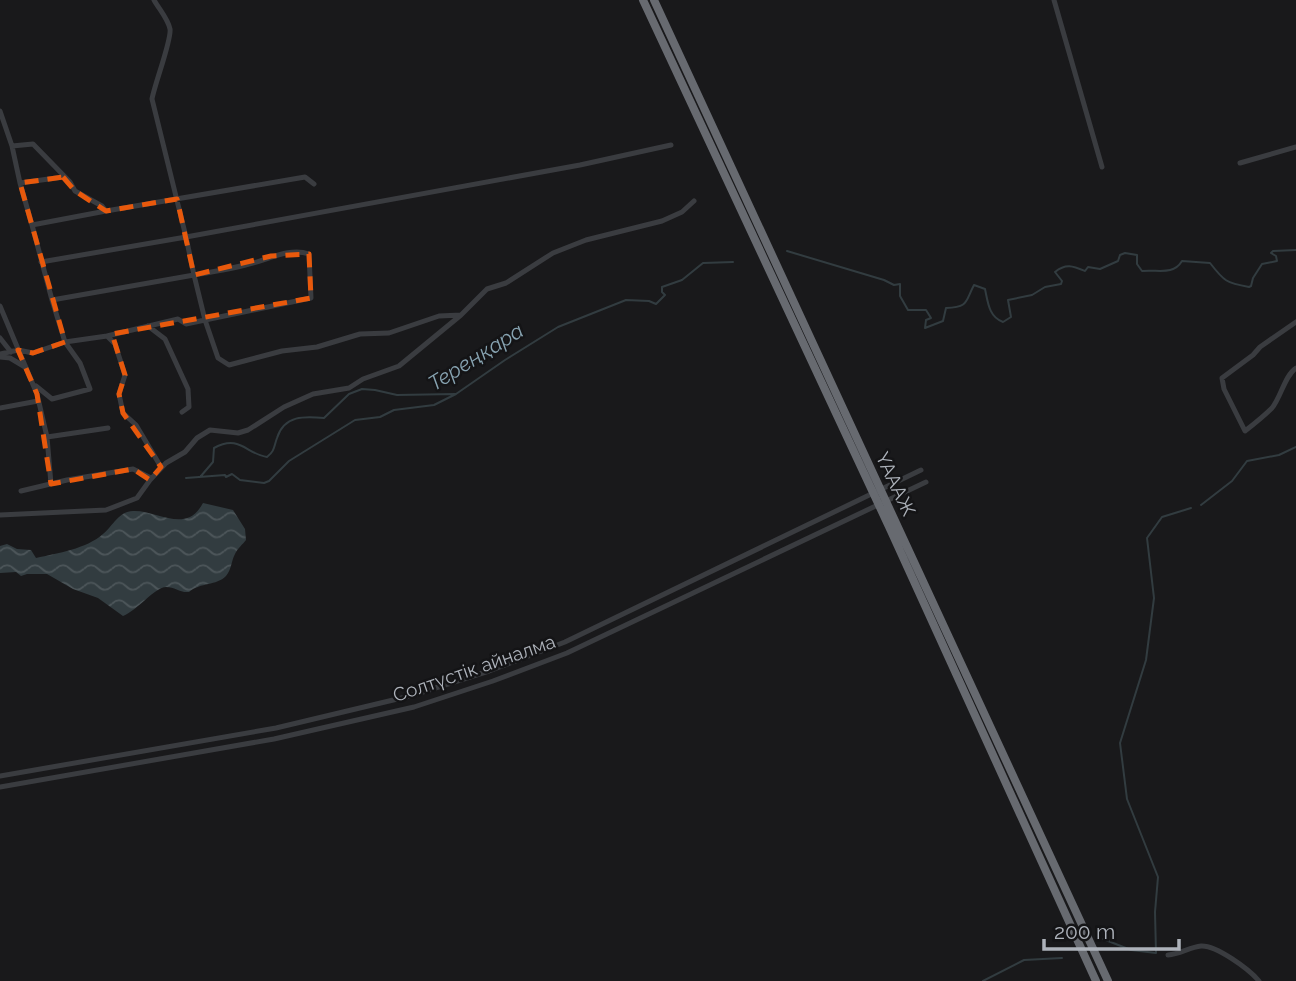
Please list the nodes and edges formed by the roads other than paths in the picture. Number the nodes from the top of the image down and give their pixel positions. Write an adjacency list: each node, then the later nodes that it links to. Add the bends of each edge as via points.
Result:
1 (154, 0): 14 (street, via 172,33 152,99)
2 (643, 0): 52 (highway, ҮАААЖ)
3 (654, 0): 53 (highway, ҮАААЖ)
4 (1054, 0): 10 (street)
5 (0, 111): 7 (street)
6 (671, 145): 18 (street)
7 (12, 146): 11 (street, via 33,144); 12 (street)
8 (1296, 147): 9 (street)
9 (1240, 163)
10 (1101, 167)
11 (63, 177): 12 (street); 16 (street, via 75,191)
12 (20, 183): 17 (street)
13 (314, 184): 14 (street, via 305,177)
14 (177, 199): 16 (street); 18 (street)
15 (694, 201): 23 (street, via 662,221 553,253 506,283 487,289)
16 (106, 211): 17 (street)
17 (32, 225): 19 (street)
18 (186, 237): 19 (street); 20 (street)
19 (41, 262): 21 (street)
20 (194, 275): 21 (street); 24 (street); 24 (street, via 271,256 309,254 311,298)
21 (52, 300): 29 (street)
22 (0, 306): 30 (street)
23 (461, 315): 24 (street, via 439,316 389,333 360,334 229,365 218,358); 40 (street, via 399,366 349,388 313,394 239,433 210,430)
24 (205, 320): 26 (street, via 186,324 178,319)
25 (1296, 322): 33 (street, via 1222,378 1245,431 1272,407)
26 (148, 326): 27 (street); 37 (street, via 165,338 188,389 189,407)
27 (107, 336): 29 (street); 40 (street, via 115,344 125,375 119,394 122,413 136,425)
28 (0, 338): 30 (street)
29 (65, 342): 30 (street, via 33,353); 34 (street, via 90,389 52,399)
30 (15, 351): 31 (street); 32 (street)
31 (0, 355): 32 (street)
32 (25, 367): 34 (street)
33 (1296, 368)
34 (32, 381): 35 (street)
35 (38, 401): 36 (street); 39 (street)
36 (0, 408)
37 (182, 412)
38 (108, 428): 39 (street)
39 (47, 437): 44 (street)
40 (161, 467): 42 (street)
41 (921, 470): 47 (street, Солтүстік айналма)
42 (150, 480): 44 (street, via 133,469); 46 (street, via 137,498 106,510)
43 (926, 482): 48 (street, Солтүстік айналма)
44 (51, 484): 45 (street)
45 (21, 491)
46 (0, 515)
47 (808, 526): 48 (street); 49 (street, Солтүстік айналма, via 565,642 423,692 276,728)
48 (813, 536): 50 (street, Солтүстік айналма, via 567,653 414,707 274,739)
49 (0, 776)
50 (0, 787)
51 (1168, 955): 54 (street, via 1209,947 1236,960)
52 (1097, 981)
53 (1108, 981)
54 (1259, 981)

